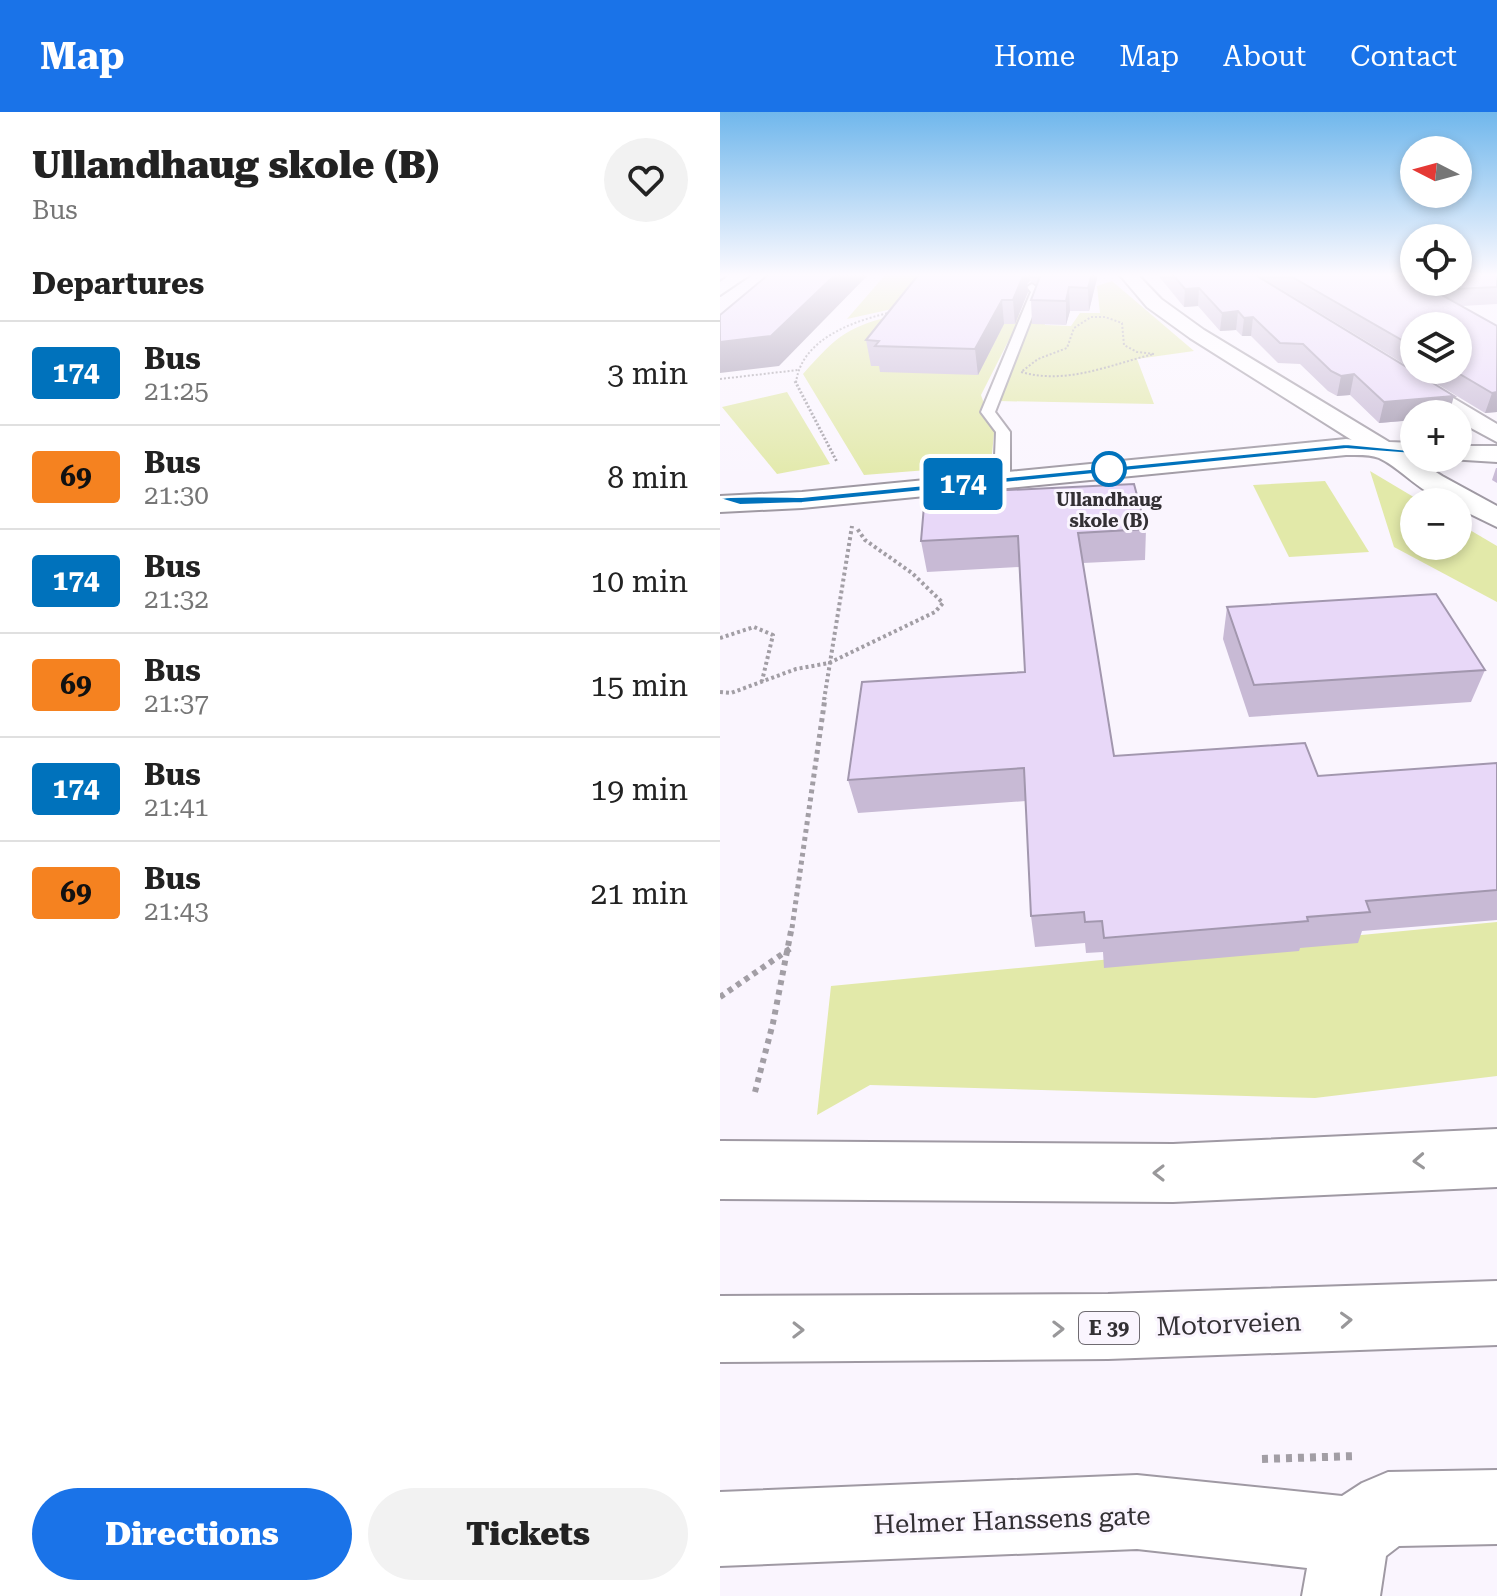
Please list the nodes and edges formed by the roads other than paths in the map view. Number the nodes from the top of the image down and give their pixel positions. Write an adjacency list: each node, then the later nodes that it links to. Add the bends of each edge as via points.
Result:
1 (1016, 343): 9 (lane, via 988,412 1003,432)
2 (1212, 343): 5 (main road)
3 (1388, 366): 4 (main road)
4 (1497, 435)
5 (1383, 449): 6 (main road); 9 (main road, via 1317,449); 11 (main road)
6 (1400, 450)
7 (1472, 454): 8 (main road)
8 (1497, 454)
9 (1002, 481): 10 (main road, via 802,500)
10 (727, 501)
11 (1497, 518)
12 (720, 1143): 15 (main road)
13 (1497, 1158): 15 (main road, one-way to 15, via 1173,1173)
14 (720, 1170): 15 (main road)
15 (902, 1173)
16 (1497, 1313): 17 (main road, Motorveien / E 39, one-way to 16, via 1187,1327)
17 (720, 1329)
18 (1497, 1507): 20 (main road, Helmer Hanssens gate, via 1388,1509)
19 (720, 1529): 20 (main road, Helmer Hanssens gate, via 1137,1512)
20 (1346, 1566)

